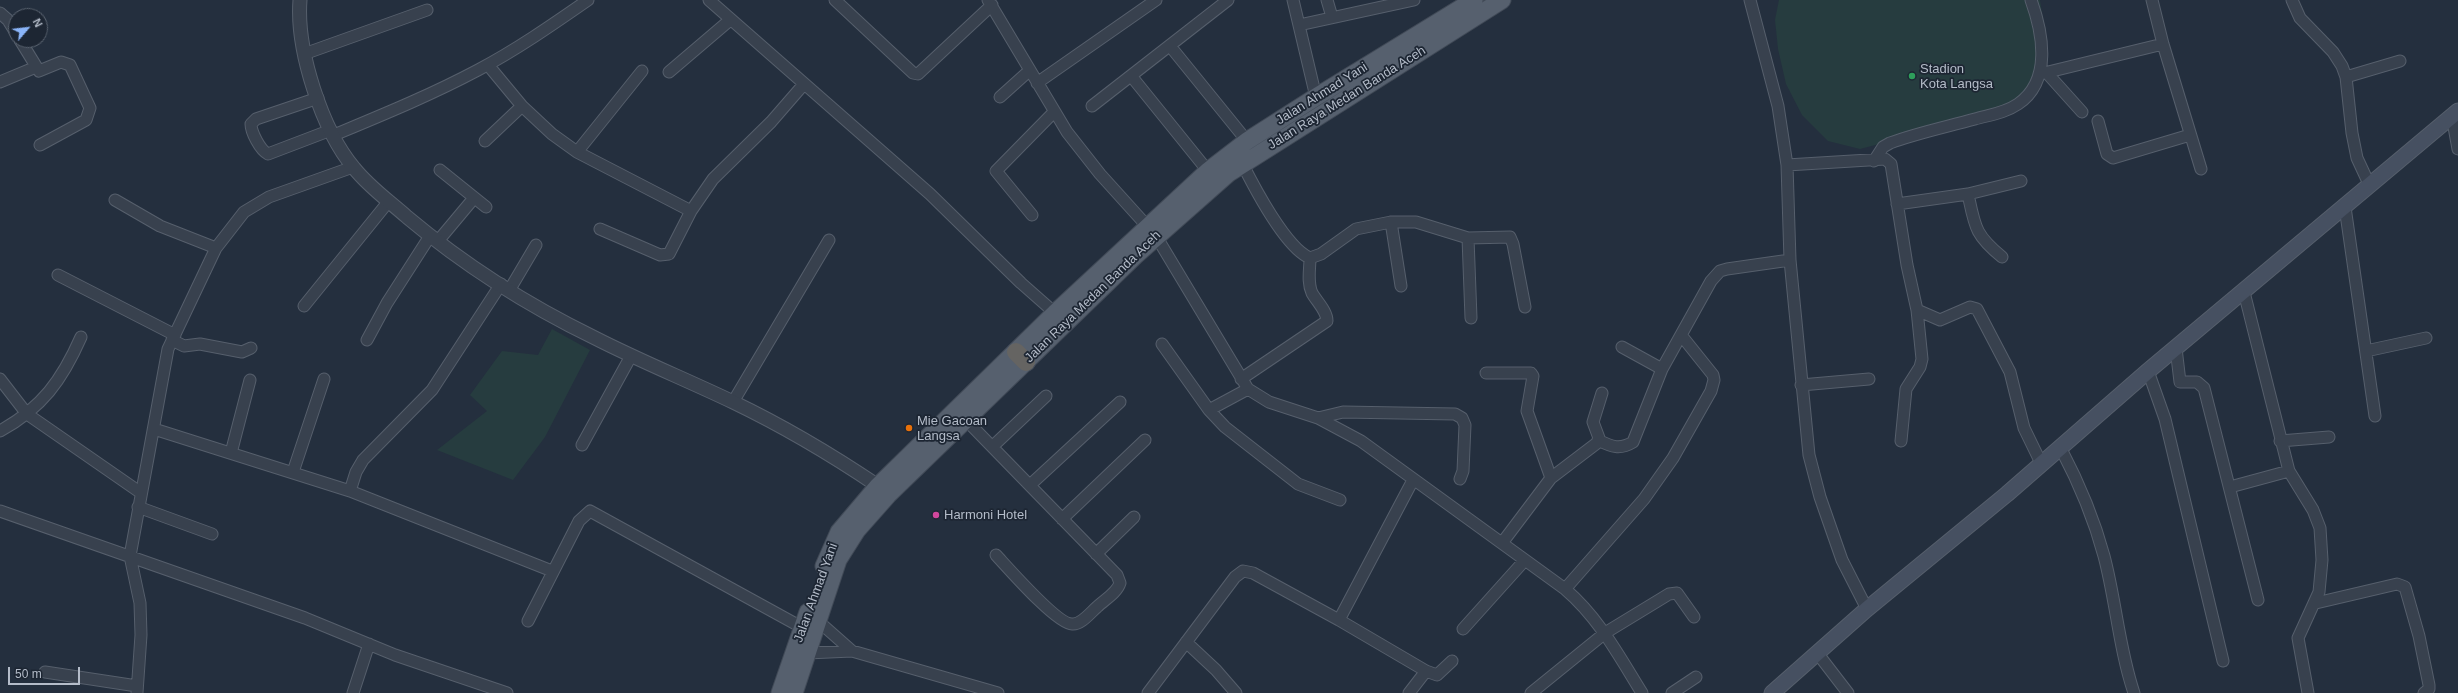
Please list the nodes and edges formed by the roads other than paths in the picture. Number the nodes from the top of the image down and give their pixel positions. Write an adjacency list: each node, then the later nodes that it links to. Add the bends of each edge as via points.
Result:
1 (300, 0): 26 (street, via 300,31)
2 (588, 0): 28 (street)
3 (709, 0): 21 (street)
4 (835, 0): 16 (street, via 913,73 918,74)
5 (1156, 0): 37 (street)
6 (1228, 0): 24 (street)
7 (1293, 0): 22 (street)
8 (1327, 0): 19 (street)
9 (1414, 0): 19 (street)
10 (1474, 0): 40 (main road, Jalan Ahmad Yani)
11 (1502, 0): 56 (main road, Jalan Raya Medan Banda Aceh)
12 (1750, 0): 57 (street, via 1778,106)
13 (2031, 0): 33 (street, via 2040,31)
14 (2152, 0): 23 (street)
15 (2292, 0): 35 (street, via 2306,25 2338,59)
16 (990, 2): 30 (street)
17 (427, 10): 26 (street)
18 (0, 12): 20 (street)
19 (1332, 17): 22 (street)
20 (8, 20)
21 (730, 20): 32 (street); 38 (street)
22 (1299, 25): 40 (street)
23 (2163, 44): 33 (street); 49 (street)
24 (1170, 46): 34 (street); 51 (street)
25 (25, 48): 29 (street)
26 (304, 54): 41 (street)
27 (2400, 61): 35 (street)
28 (488, 65): 42 (street); 48 (street, via 426,96)
29 (36, 67): 36 (street); 52 (street, via 41,70 68,62 90,108 86,120)
30 (1030, 70): 37 (street); 39 (street)
31 (642, 71): 54 (street)
32 (669, 72)
33 (2043, 73): 45 (street); 55 (street, via 2026,96 2010,109 1890,143 1883,147)
34 (1132, 77): 43 (street); 61 (street)
35 (2346, 77): 63 (street, via 2357,158)
36 (0, 82)
37 (1037, 83): 44 (street)
38 (804, 84): 71 (street, via 771,122 713,179); 91 (street, via 930,194)
39 (1000, 97)
40 (1316, 97): 51 (main road, Jalan Ahmad Yani)
41 (318, 98): 48 (street); 48 (street, via 256,119 251,124 252,130 262,150 268,154)
42 (522, 106): 50 (street); 54 (street, via 552,134)
43 (1092, 106)
44 (1054, 112): 72 (street, via 996,171); 75 (street, via 1082,152)
45 (2082, 112)
46 (2455, 114): 53 (street); 63 (main road)
47 (2098, 121): 49 (street, via 2107,154 2113,158)
48 (332, 132): 58 (street)
49 (2190, 135): 59 (street)
50 (485, 141)
51 (1248, 141): 61 (main road, Jalan Ahmad Yani)
52 (40, 145)
53 (2458, 149)
54 (577, 152): 71 (street)
55 (1874, 161): 57 (street); 68 (street, via 1885,159 1891,164)
56 (1242, 163): 61 (main road, Jalan Raya Medan Banda Aceh); 82 (street, via 1277,223 1300,251)
57 (1787, 165): 83 (street)
58 (353, 167): 67 (street); 80 (street, via 254,205 225,234)
59 (2201, 169)
60 (440, 170): 65 (street)
61 (1212, 177): 75 (main road, Jalan Ahmad Yani)
62 (2021, 181): 64 (street)
63 (2370, 186): 70 (main road)
64 (1968, 194): 68 (street); 81 (street, via 1976,230 1983,242)
65 (474, 198): 69 (street); 76 (street)
66 (115, 200): 80 (street, via 160,226)
67 (389, 201): 76 (street); 88 (street)
68 (1897, 204): 90 (street)
69 (486, 207)
70 (2345, 207): 87 (main road); 102 (street)
71 (691, 211): 74 (street, via 674,246 665,256)
72 (1032, 215)
73 (1391, 222): 77 (street, via 1416,222); 82 (street, via 1356,229); 85 (street)
74 (600, 228)
75 (1152, 231): 91 (main road, Jalan Ahmad Yani); 104 (main road, Jalan Raya Medan Banda Aceh); 110 (street)
76 (434, 238): 86 (street); 97 (street, via 387,303)
77 (1468, 238): 89 (street, via 1507,236 1512,239); 92 (street)
78 (828, 240): 117 (street)
79 (536, 245): 86 (street)
80 (216, 248): 95 (street)
81 (2002, 257)
82 (1310, 258): 110 (street, via 1309,280 1312,292 1327,316 1327,321)
83 (1790, 260): 93 (street, via 1720,271 1704,290); 113 (street)
84 (58, 275): 95 (street)
85 (1401, 286)
86 (506, 287): 103 (street, via 567,323); 144 (street, via 432,390 363,460)
87 (2244, 292): 101 (main road); 130 (street)
88 (304, 306)
89 (1525, 307)
90 (1917, 310): 129 (street, via 1922,359 1906,389); 135 (street, via 1940,320 1970,307 1977,309 2010,372 2024,428)
91 (1055, 313): 104 (main road, Jalan Ahmad Yani)
92 (1471, 318)
93 (1681, 335): 105 (street); 158 (street, via 1713,375 1711,391 1673,458 1648,494)
94 (81, 337): 120 (street, via 57,383)
95 (174, 338): 100 (street, via 184,346 200,344 242,352); 124 (street, via 165,363)
96 (2426, 338): 102 (street)
97 (367, 340)
98 (1162, 344): 119 (street)
99 (1622, 347): 105 (street)
100 (251, 348)
101 (2176, 348): 106 (main road); 143 (street, via 2180,382 2197,382 2204,388)
102 (2366, 351): 121 (street)
103 (631, 356): 117 (street); 131 (street)
104 (1021, 357): 123 (main road, Jalan Raya Medan Banda Aceh); 142 (main road, Jalan Ahmad Yani)
105 (1662, 369): 128 (street, via 1633,442 1624,447 1615,447)
106 (2148, 371): 133 (main road); 174 (street, via 2165,419)
107 (1486, 373): 138 (street, via 1531,373 1533,376 1527,410)
108 (0, 378): 120 (street)
109 (324, 379): 137 (street)
110 (1241, 379): 114 (street)
111 (1869, 379): 113 (street)
112 (250, 380): 134 (street)
113 (1801, 385): 161 (street, via 1809,455 1820,497 1842,560)
114 (1248, 389): 119 (street); 122 (street, via 1269,402)
115 (1602, 393): 128 (street, via 1593,422)
116 (1046, 396): 132 (street)
117 (734, 402): 142 (street, via 805,440)
118 (1120, 402): 141 (street)
119 (1209, 410): 146 (street, via 1231,432 1298,484)
120 (27, 414): 125 (street); 145 (street)
121 (2375, 416)
122 (1318, 418): 139 (street, via 1343,412 1455,414 1462,418 1465,425 1463,471); 140 (street, via 1361,441)
123 (966, 420): 132 (street); 165 (main road, Jalan Raya Medan Banda Aceh, via 888,495 857,530 838,560)
124 (154, 429): 134 (street); 145 (street)
125 (0, 431)
126 (2329, 437): 130 (street)
127 (1145, 440): 150 (street)
128 (1598, 440): 138 (street)
129 (1901, 441)
130 (2280, 441): 136 (street)
131 (582, 444)
132 (993, 446): 141 (street)
133 (2061, 449): 135 (main road); 192 (street, via 2088,508 2104,556)
134 (230, 453): 137 (street)
135 (2042, 465): 161 (main road)
136 (2289, 471): 143 (street); 160 (street, via 2313,510 2320,528 2322,560)
137 (293, 472): 144 (street)
138 (1550, 478): 152 (street)
139 (1460, 479)
140 (1413, 480): 152 (street); 163 (street)
141 (1030, 485): 150 (street)
142 (878, 486): 165 (main road, Jalan Ahmad Yani, via 847,522 833,544)
143 (2230, 487): 159 (street)
144 (350, 491): 157 (street)
145 (141, 493): 147 (street)
146 (1340, 500)
147 (138, 507): 151 (street); 155 (street)
148 (0, 511): 155 (street)
149 (1134, 517): 153 (street)
150 (1062, 519): 153 (street)
151 (212, 534)
152 (1502, 543): 156 (street)
153 (1096, 554): 154 (street, via 1117,575 1120,584 1074,625 1062,621 1054,614)
154 (996, 555)
155 (130, 556): 169 (street); 178 (street, via 140,604 141,635)
156 (1525, 560): 158 (street); 166 (street)
157 (552, 570): 164 (street); 165 (street, via 579,521 590,511)
158 (1565, 589): 167 (street, via 1586,606)
159 (2258, 600)
160 (2316, 603): 193 (street, via 2298,638); 194 (street, via 2398,584 2405,587 2429,685 2429,689)
161 (1867, 609): 172 (main road)
162 (1694, 618): 167 (street, via 1680,596 1671,592)
163 (1339, 620): 168 (street, via 1253,573 1243,571 1235,577); 175 (street)
164 (528, 621)
165 (810, 624): 170 (street); 171 (main road, Jalan Raya Medan Banda Aceh); 181 (main road, Jalan Ahmad Yani)
166 (1463, 628)
167 (1605, 633): 187 (street); 188 (street)
168 (1186, 642): 184 (street); 185 (street)
169 (369, 644): 179 (street); 180 (street)
170 (852, 650): 171 (street); 183 (street)
171 (807, 653): 182 (main road, Jalan Raya Medan Banda Aceh)
172 (1818, 654): 190 (main road); 191 (street)
173 (1452, 661): 175 (street, via 1437,675)
174 (2223, 661)
175 (1426, 671): 186 (street)
176 (46, 672): 178 (street)
177 (1696, 677): 189 (street)
178 (137, 690)
179 (352, 693)
180 (507, 693)
181 (780, 693)
182 (794, 693)
183 (998, 693)
184 (1148, 693)
185 (1236, 693)
186 (1409, 693)
187 (1531, 693)
188 (1642, 693)
189 (1672, 693)
190 (1772, 693)
191 (1848, 693)
192 (2134, 693)
193 (2308, 693)
194 (2424, 693)

